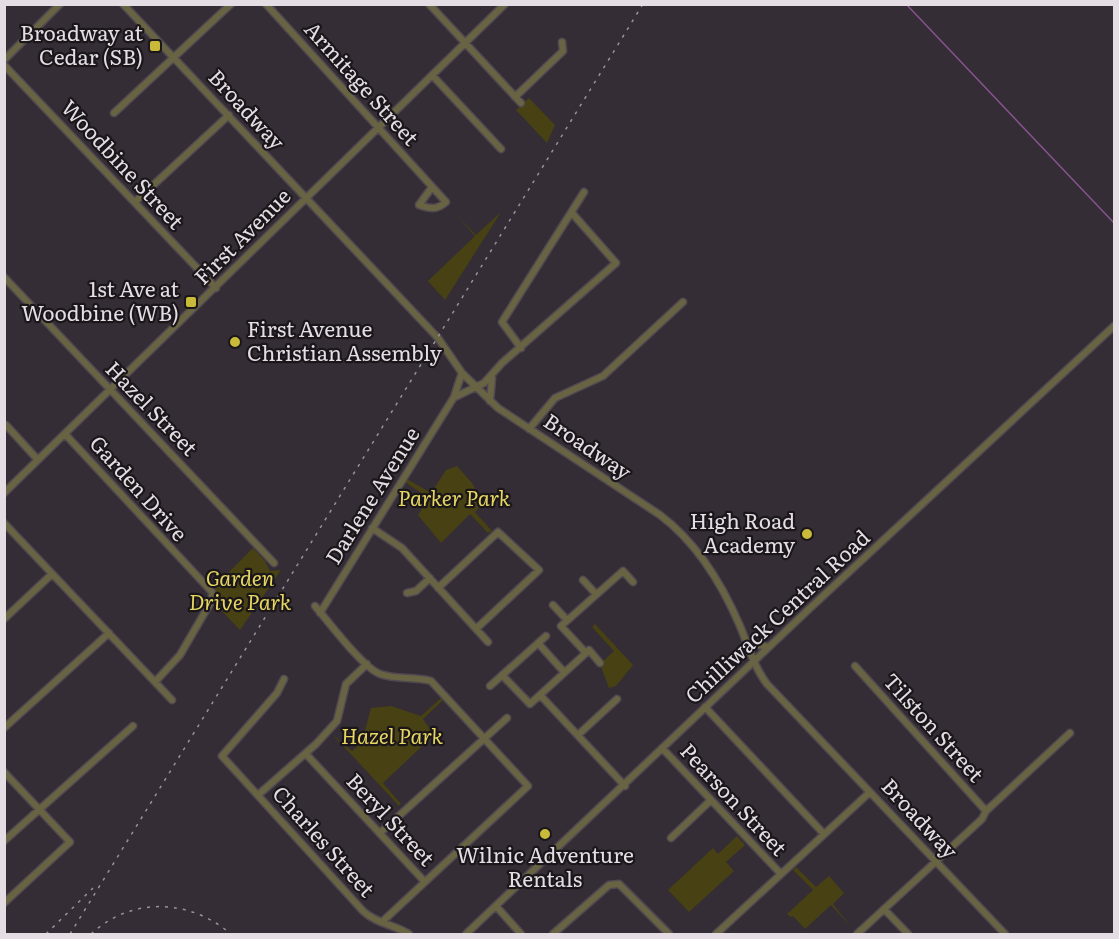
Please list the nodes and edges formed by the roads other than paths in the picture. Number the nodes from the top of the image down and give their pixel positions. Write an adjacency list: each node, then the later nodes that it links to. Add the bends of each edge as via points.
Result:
1 (60, 4): 10 (street)
2 (231, 4): 9 (street)
3 (266, 4): 17 (street, Armitage Street)
4 (429, 4): 8 (street)
5 (505, 4): 8 (street, First Avenue)
6 (124, 5): 9 (street, Broadway)
7 (562, 42): 13 (street, via 563,51)
8 (465, 43): 12 (street, First Avenue); 13 (street)
9 (174, 57): 15 (street); 16 (street, Broadway)
10 (4, 60)
11 (4, 65): 22 (street, Woodbine Street)
12 (432, 75): 17 (street, First Avenue); 18 (street)
13 (515, 97): 14 (street)
14 (521, 103)
15 (114, 113)
16 (229, 115): 21 (street, Broadway); 22 (street)
17 (379, 127): 19 (street, Armitage Street); 21 (street, First Avenue)
18 (501, 149)
19 (432, 187)
20 (584, 192): 23 (street)
21 (306, 198): 25 (street, First Avenue); 29 (street, Broadway, via 444,345)
22 (135, 202): 25 (street, Woodbine Street)
23 (572, 213): 28 (street, via 502,322); 28 (street, via 616,263)
24 (4, 277): 32 (street, Hazel Street)
25 (216, 288): 32 (street, First Avenue)
26 (683, 302): 36 (street, via 603,376 555,398)
27 (1114, 326): 61 (street, Chilliwack Central Road)
28 (521, 348): 30 (street, via 502,363)
29 (462, 373): 31 (street, Broadway); 33 (street, Darlene Avenue)
30 (492, 378): 31 (street); 34 (street)
31 (475, 388): 33 (street); 34 (street, Broadway)
32 (110, 389): 37 (street, First Avenue); 42 (street, Hazel Street)
33 (454, 397): 41 (street, Darlene Avenue)
34 (489, 401): 36 (street, Broadway)
35 (6, 425): 38 (street)
36 (529, 429): 60 (street, Broadway, via 682,533 715,578)
37 (65, 434): 38 (street, First Avenue); 70 (street, Garden Drive, via 212,592 212,600 180,655)
38 (38, 460): 39 (street, First Avenue)
39 (4, 493)
40 (4, 523): 43 (street)
41 (372, 528): 44 (street, via 402,548); 52 (street, Darlene Avenue)
42 (274, 563)
43 (52, 574): 53 (street); 56 (street)
44 (429, 578): 47 (street); 48 (street, via 416,591)
45 (583, 580): 49 (street)
46 (633, 582): 49 (street, via 622,571)
47 (438, 588): 55 (street); 55 (street, via 498,532 539,570)
48 (407, 593)
49 (596, 594): 54 (street)
50 (553, 605): 54 (street)
51 (315, 606): 52 (street)
52 (320, 613): 65 (street)
53 (4, 619)
54 (567, 620): 62 (street, via 561,626)
55 (476, 629): 58 (street)
56 (109, 633): 70 (street); 78 (street)
57 (546, 636): 59 (street)
58 (488, 642)
59 (538, 643): 67 (street); 68 (street)
60 (747, 643): 61 (street); 63 (street, Broadway)
61 (769, 647): 63 (street, Chilliwack Central Road)
62 (586, 653): 64 (street, via 589,650); 67 (street)
63 (754, 661): 75 (street, Chilliwack Central Road); 86 (street, Broadway, via 767,684)
64 (600, 663)
65 (367, 664): 81 (street, via 379,674 431,681); 83 (street, via 346,684 337,721)
66 (855, 666): 90 (street, Tilston Street)
67 (564, 672): 72 (street)
68 (502, 675): 71 (street); 72 (street, via 530,704)
69 (285, 679): 87 (street, Charles Street, via 222,756)
70 (155, 682): 74 (street)
71 (490, 686)
72 (541, 696): 80 (street)
73 (617, 699): 80 (street)
74 (172, 700)
75 (705, 707): 82 (street, Chilliwack Central Road); 92 (street)
76 (507, 718): 81 (street)
77 (133, 726): 89 (street)
78 (4, 728)
79 (1070, 733): 90 (street)
80 (578, 735): 85 (street)
81 (484, 737): 91 (street); 97 (street, via 528,786)
82 (662, 748): 85 (street, Chilliwack Central Road); 88 (street, Pearson Street)
83 (306, 754): 87 (street); 91 (street, Beryl Street)
84 (4, 772): 89 (street)
85 (626, 786): 99 (street, Chilliwack Central Road)
86 (870, 792): 92 (street); 95 (street, Broadway)
87 (258, 795): 101 (street, Charles Street, via 363,911)
88 (711, 800): 93 (street); 96 (street, Pearson Street)
89 (39, 810): 94 (street); 98 (street, via 70,842)
90 (986, 812): 95 (street)
91 (380, 833): 97 (street, Beryl Street)
92 (824, 834): 96 (street)
93 (671, 838)
94 (4, 841)
95 (937, 863): 100 (street); 110 (street, Broadway)
96 (781, 874): 107 (street)
97 (425, 882): 101 (street)
98 (4, 903)
99 (496, 906): 103 (street, Chilliwack Central Road); 104 (street)
100 (884, 909): 108 (street); 109 (street)
101 (383, 921): 102 (street, Charles Street)
102 (409, 934)
103 (466, 934)
104 (521, 934)
105 (554, 934): 106 (street, via 609,885 619,884)
106 (669, 934)
107 (716, 934)
108 (857, 934)
109 (908, 934)
110 (1005, 934)

